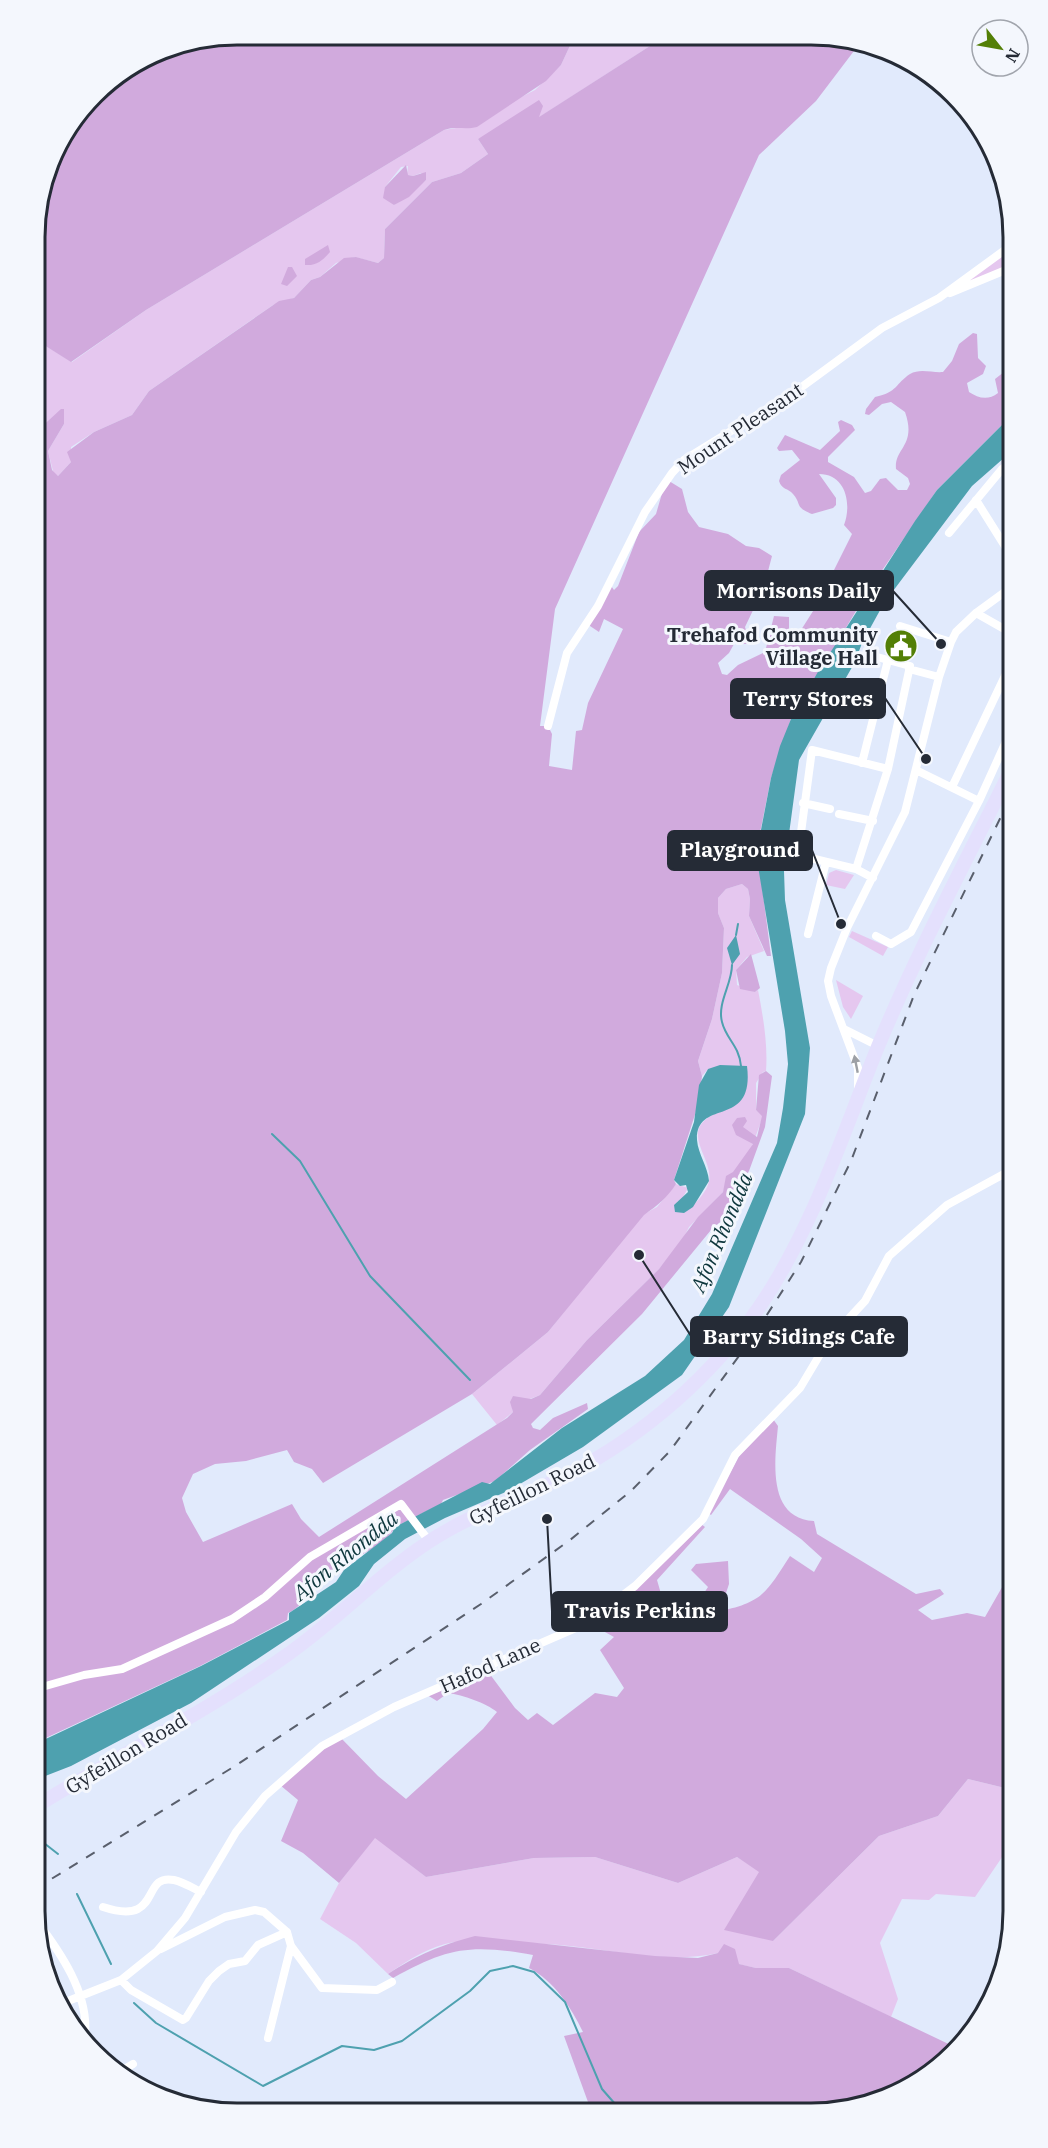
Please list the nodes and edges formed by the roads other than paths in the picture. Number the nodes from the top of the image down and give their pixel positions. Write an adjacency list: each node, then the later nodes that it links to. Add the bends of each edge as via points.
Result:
1 (1003, 252): 3 (street, Mount Pleasant)
2 (1003, 272): 3 (street)
3 (939, 298): 19 (street, Mount Pleasant, via 882,327 799,389 684,460 672,472 645,512 598,606 567,653)
4 (1003, 467): 5 (street)
5 (976, 500): 6 (street); 7 (street)
6 (949, 534)
7 (1001, 540): 8 (street)
8 (1003, 543)
9 (1003, 594): 10 (street)
10 (976, 614): 12 (street); 13 (street)
11 (900, 627): 13 (street)
12 (1003, 629)
13 (951, 642): 17 (street)
14 (870, 655): 15 (street)
15 (888, 660): 16 (street); 21 (street)
16 (910, 668): 17 (street); 22 (street)
17 (939, 676): 23 (street)
18 (1003, 680): 24 (street)
19 (548, 726)
20 (1003, 748): 26 (street)
21 (862, 763): 22 (street); 27 (street, via 812,750)
22 (888, 769): 30 (street)
23 (918, 771): 24 (street); 33 (street, via 905,812)
24 (952, 787): 26 (street)
25 (1003, 787): 37 (main road, Gyfeillon Road)
26 (979, 801): 35 (street, via 911,932 891,944)
27 (803, 803): 28 (street); 31 (street, via 798,855)
28 (830, 809)
29 (839, 814): 30 (street)
30 (873, 821): 32 (street)
31 (826, 862): 32 (street); 34 (street)
32 (856, 869): 33 (street)
33 (873, 878): 36 (street, via 835,956 828,981)
34 (808, 934)
35 (876, 936)
36 (845, 1029): 37 (street); 38 (street, one-way to 36, via 858,1068)
37 (878, 1046): 38 (main road, Gyfeillon Road)
38 (858, 1100): 40 (main road, Gyfeillon Road, via 815,1204 778,1277 739,1333 699,1379 600,1456)
39 (1003, 1174): 43 (street, Hafod Lane, via 947,1205 889,1256 865,1301 828,1341 800,1388 735,1455 703,1519 635,1586 585,1624 394,1707 322,1746 265,1796 236,1832)
40 (426, 1537): 41 (street, via 401,1504 310,1557 265,1598 174,1647 122,1668); 42 (main road, Gyfeillon Road, via 283,1659)
41 (45, 1686)
42 (45, 1801)
43 (201, 1892): 44 (street, via 173,1880 160,1882 135,1913 123,1914); 48 (street, Hafod Lane)
44 (103, 1907)
45 (287, 1932): 47 (street); 48 (street, via 264,1912 255,1910 225,1917); 49 (street, via 258,1945 245,1960 219,1971 183,2020)
46 (47, 1936): 51 (street)
47 (291, 1946): 50 (street, via 322,1988 377,1990); 54 (street)
48 (157, 1951): 49 (street, Hafod Lane)
49 (121, 1980): 51 (street, Hafod Lane)
50 (392, 1982)
51 (81, 1997): 52 (street, Hafod Lane); 53 (street)
52 (68, 2001)
53 (85, 2028)
54 (268, 2038)
55 (133, 2064): 56 (street)
56 (125, 2066)

